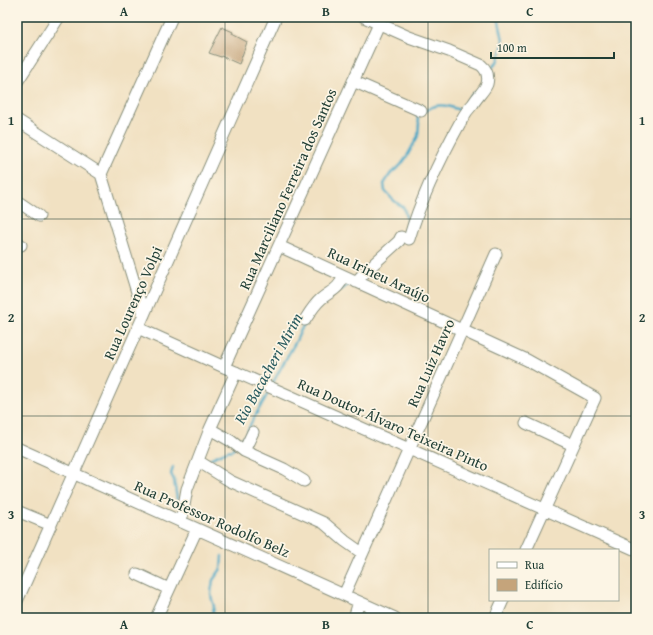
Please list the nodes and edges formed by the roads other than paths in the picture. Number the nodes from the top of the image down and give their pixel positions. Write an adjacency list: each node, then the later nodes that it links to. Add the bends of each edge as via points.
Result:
1 (59, 17): 7 (street)
2 (172, 17): 10 (street)
3 (276, 17): 17 (street, Rua Lourenço Volpi)
4 (364, 17): 5 (street)
5 (379, 24): 6 (street, Rua Marciliano Ferreira dos Santos); 16 (street, via 481,65 488,78 485,89 464,117 405,238)
6 (353, 81): 8 (street); 13 (street, Rua Marciliano Ferreira dos Santos)
7 (17, 82)
8 (420, 111)
9 (17, 120): 10 (street)
10 (101, 174): 17 (street)
11 (17, 202): 12 (street)
12 (39, 216)
13 (279, 246): 15 (street, Rua Irineu Araújo); 21 (street, Rua Marciliano Ferreira dos Santos)
14 (496, 254): 20 (street, Rua Luiz Havro)
15 (344, 276): 16 (street, Rua Irineu Araújo); 18 (street, via 338,287 310,311)
16 (356, 282): 20 (street, Rua Irineu Araújo)
17 (144, 315): 19 (street, Rua Lourenço Volpi)
18 (306, 320)
19 (138, 328): 21 (street, Rua Doutor Álvaro Teixeira Pinto); 31 (street, Rua Lourenço Volpi)
20 (462, 330): 26 (street, Rua Irineu Araújo, via 527,360 595,398); 28 (street, Rua Luiz Havro)
21 (224, 367): 22 (street, Rua Doutor Álvaro Teixeira Pinto)
22 (236, 372): 24 (street); 28 (street, Rua Doutor Álvaro Teixeira Pinto)
23 (526, 423): 26 (street)
24 (210, 429): 29 (street); 30 (street)
25 (253, 432): 29 (street)
26 (573, 445): 33 (street)
27 (17, 448): 31 (street, Rua Professor Rodolfo Belz)
28 (409, 449): 33 (street, Rua Doutor Álvaro Teixeira Pinto); 40 (street, Rua Luiz Havro)
29 (244, 451): 32 (street)
30 (198, 461): 35 (street, via 187,489); 40 (street, via 230,481 324,523)
31 (74, 473): 35 (street, Rua Professor Rodolfo Belz); 36 (street, Rua Lourenço Volpi)
32 (304, 481)
33 (544, 509): 38 (street); 39 (street, Rua Doutor Álvaro Teixeira Pinto)
34 (17, 511): 36 (street)
35 (181, 522): 37 (street, Rua Professor Rodolfo Belz)
36 (51, 525): 44 (street, Rua Lourenço Volpi)
37 (197, 529): 42 (street); 43 (street, Rua Professor Rodolfo Belz)
38 (526, 549)
39 (636, 550)
40 (362, 553): 43 (street, Rua Luiz Havro)
41 (137, 574): 42 (street)
42 (169, 589): 47 (street)
43 (344, 595): 46 (street, Rua Professor Rodolfo Belz)
44 (17, 601)
45 (503, 601): 50 (street)
46 (359, 602): 48 (street); 49 (street, Rua Professor Rodolfo Belz)
47 (156, 618)
48 (354, 618)
49 (395, 618)
50 (495, 618)

